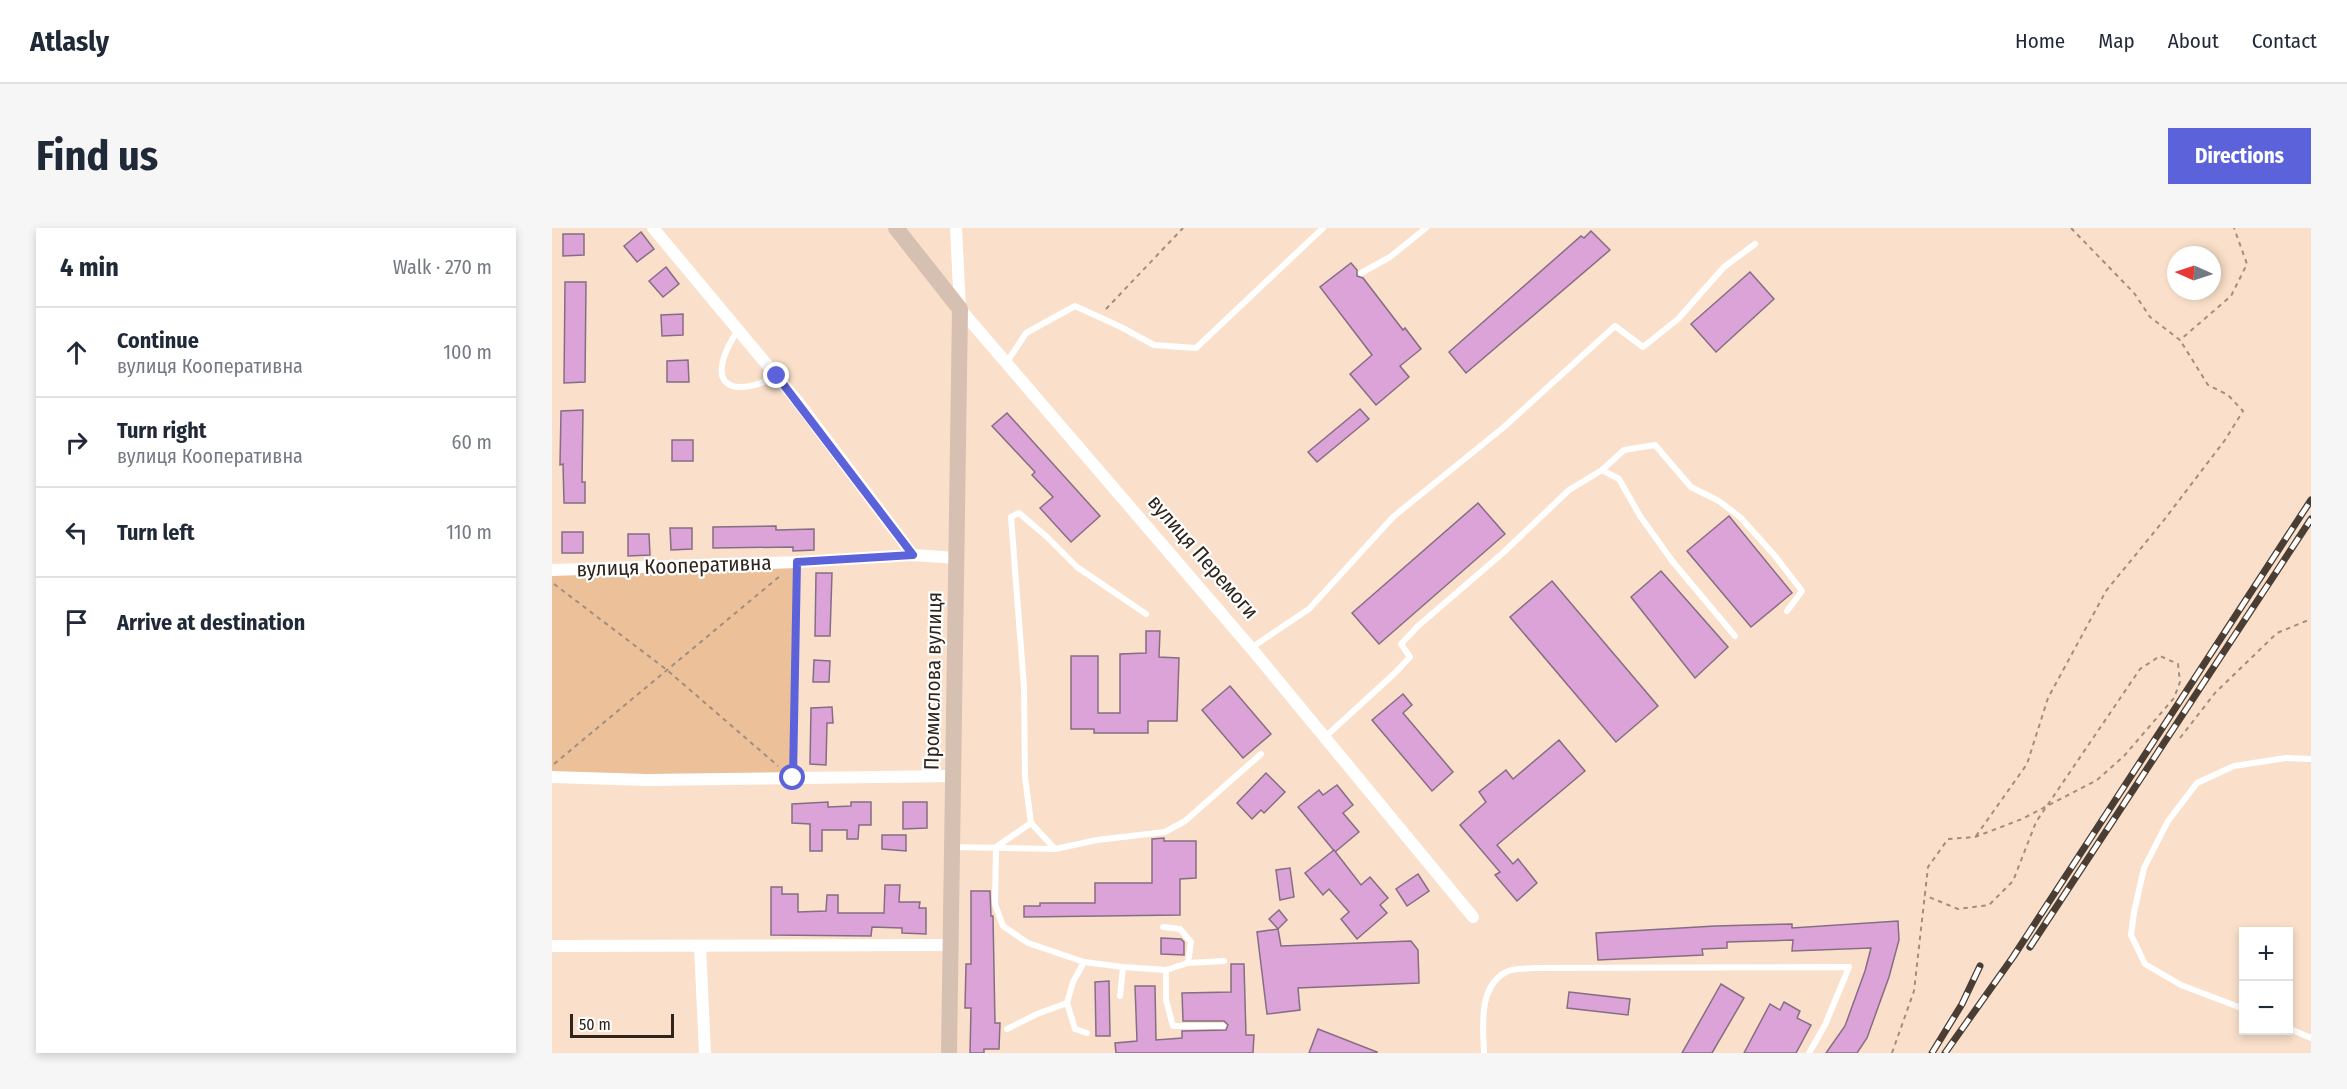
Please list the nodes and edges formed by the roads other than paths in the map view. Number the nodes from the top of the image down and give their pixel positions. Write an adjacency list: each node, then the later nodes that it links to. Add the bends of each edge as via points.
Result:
1 (653, 228): 9 (street)
2 (896, 228): 8 (street, вулиця Перемоги)
3 (956, 228): 8 (street)
4 (1323, 228): 10 (lane, via 1196,348 1154,345 1075,306 1026,333)
5 (1426, 228): 7 (lane, via 1390,257)
6 (1755, 244): 20 (lane, via 1724,267 1678,319 1643,347 1615,326 1504,427 1393,517 1309,609)
7 (1361, 273)
8 (960, 309): 10 (street, вулиця Перемоги); 14 (street, Промислова вулиця)
9 (738, 330): 11 (street); 11 (lane, via 726,349 722,377 737,388)
10 (1006, 363): 20 (street, вулиця Перемоги)
11 (777, 376): 13 (street)
12 (1602, 470): 17 (lane, via 1624,450 1654,444 1691,487 1741,518 1775,556 1802,591); 19 (lane, via 1619,479 1673,562); 21 (lane, via 1569,490 1418,626 1401,644 1410,657)
13 (913, 555): 14 (street, вулиця Кооперативна); 15 (street, вулиця Кооперативна)
14 (957, 558): 24 (street, Промислова вулиця)
15 (797, 562): 16 (street, вулиця Кооперативна); 26 (lane, вулиця Кооперативна)
16 (552, 570)
17 (1787, 611)
18 (1146, 614): 27 (lane, via 1077,567 1019,513 1011,517 1024,687 1025,777)
19 (1735, 636)
20 (1251, 648): 21 (street, вулиця Перемоги)
21 (1325, 737): 31 (street, вулиця Перемоги)
22 (1261, 754): 30 (lane, via 1185,821 1165,832)
23 (2311, 759): 43 (lane, via 2286,758 2234,766 2197,783 2168,821 2144,868 2131,934 2145,964 2181,985)
24 (954, 776): 26 (street); 28 (street, Промислова вулиця)
25 (552, 777): 26 (street)
26 (793, 778)
27 (1031, 822): 29 (lane); 30 (lane)
28 (953, 847): 29 (lane); 33 (street, Промислова вулиця)
29 (996, 847): 30 (lane); 37 (lane, via 995,904 1003,926 1028,943)
30 (1055, 849)
31 (1473, 917)
32 (1163, 927): 38 (lane, via 1179,929 1191,942)
33 (950, 945): 35 (street); 50 (street, Промислова вулиця)
34 (552, 946): 35 (street)
35 (700, 946): 49 (street)
36 (1224, 961): 38 (lane)
37 (1084, 962): 39 (lane); 42 (lane)
38 (1188, 963): 40 (lane)
39 (1123, 967): 40 (lane); 41 (lane)
40 (1166, 970): 44 (lane, via 1166,1000 1173,1026)
41 (1120, 996)
42 (1067, 1003): 45 (lane); 47 (lane, via 1076,1029)
43 (2239, 1007)
44 (1223, 1026)
45 (1007, 1029)
46 (2293, 1030): 48 (lane)
47 (1087, 1033)
48 (2311, 1038)
49 (705, 1053)
50 (949, 1053)
51 (1484, 1053): 52 (lane, via 1483,1014 1490,985 1507,971 1849,967)
52 (1809, 1053)

